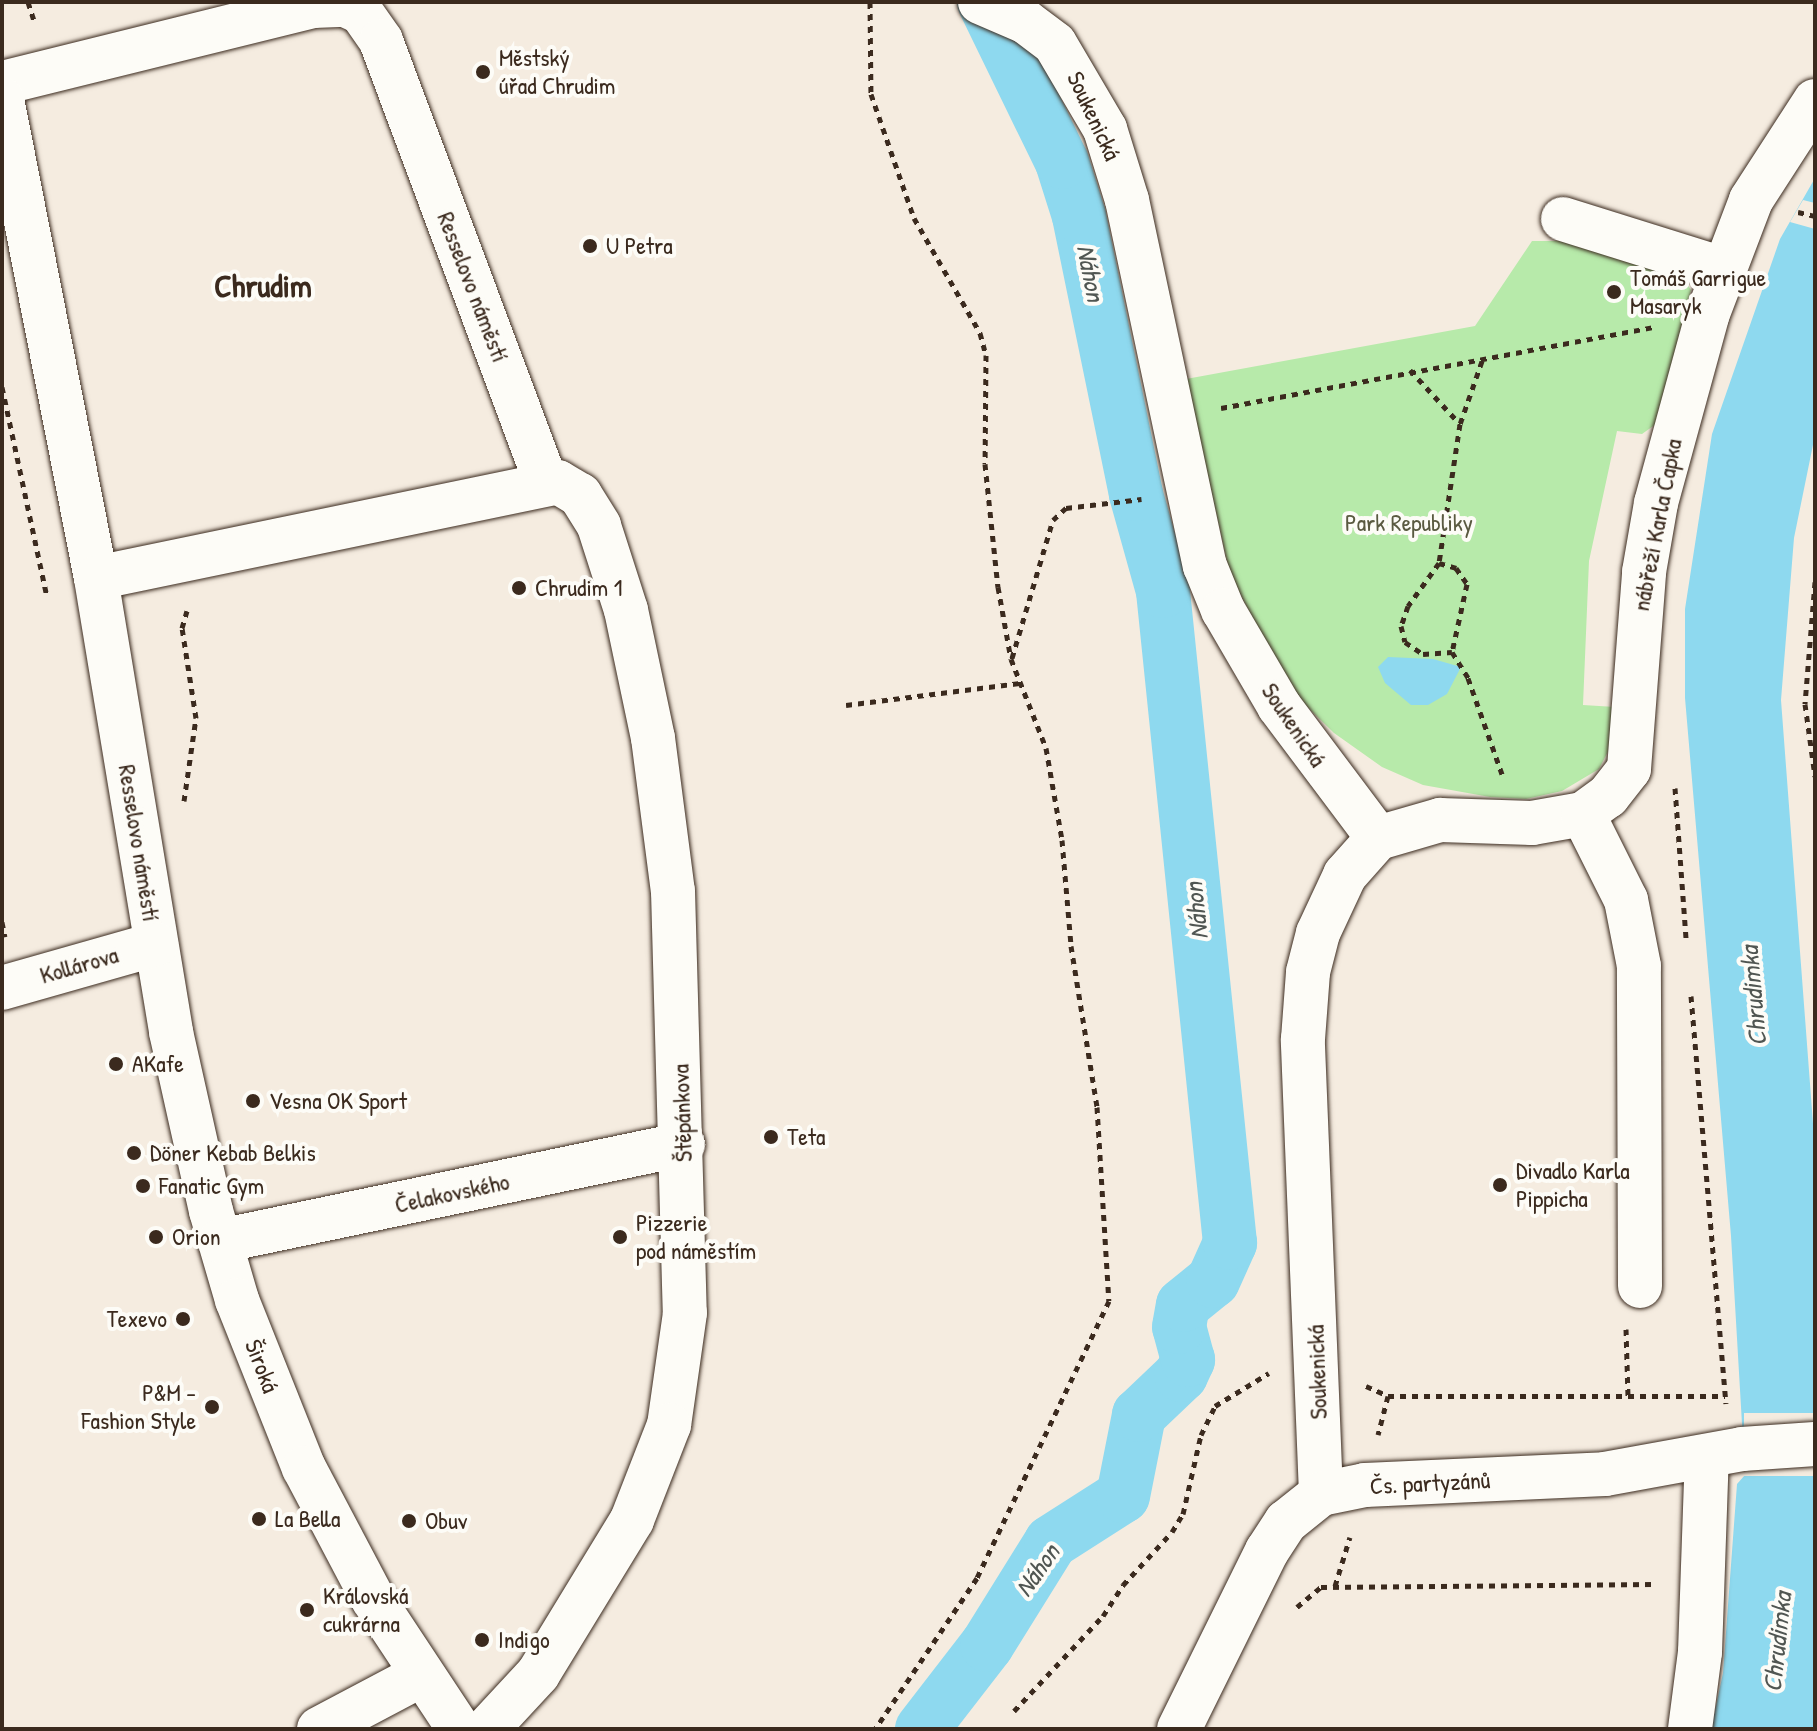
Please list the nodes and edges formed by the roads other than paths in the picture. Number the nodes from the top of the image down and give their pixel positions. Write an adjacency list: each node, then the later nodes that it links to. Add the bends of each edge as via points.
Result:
1 (980, 2): 12 (street, Soukenická, via 1026,22 1067,59 1115,157 1193,523 1223,610 1279,706)
2 (255, 10): 3 (street, Resselovo náměstí, via 334,4); 4 (street, Resselovo náměstí)
3 (383, 13): 9 (street, Resselovo náměstí)
4 (2, 83)
5 (2, 99): 10 (street, Resselovo náměstí)
6 (1815, 101): 8 (street, nábřeží Karla Čapka, via 1751,200)
7 (1563, 219): 8 (street)
8 (1723, 269): 11 (street, nábřeží Karla Čapka, via 1653,517 1638,619 1635,737 1629,769 1608,796)
9 (546, 483): 10 (street); 15 (street, Štěpánkova, via 570,486 599,526 626,610 653,738 673,891)
10 (96, 578): 13 (street, Resselovo náměstí)
11 (1583, 814): 12 (street, nábřeží Karla Čapka, via 1549,822 1440,820); 17 (street, via 1626,900 1639,966)
12 (1378, 838): 20 (street, Soukenická, via 1345,875 1318,933 1308,972 1303,1039)
13 (158, 955): 14 (street, Kollárova); 16 (street, Široká)
14 (2, 988)
15 (683, 1144): 16 (street, Čelakovského); 24 (street, Štěpánkova, via 685,1313 669,1425 654,1471 577,1615 538,1674)
16 (220, 1241): 21 (street, Široká, via 237,1300 304,1468 346,1551)
17 (1640, 1286)
18 (1725, 1440): 19 (street, Čs. partyzánů); 20 (street, Čs. partyzánů, via 1605,1474 1365,1485); 26 (street, via 1703,1583)
19 (1815, 1444)
20 (1321, 1494): 25 (street, Čs. partyzánů, via 1286,1522 1267,1551)
21 (421, 1675): 22 (street); 23 (street, Široká)
22 (319, 1729)
23 (459, 1729)
24 (487, 1729)
25 (1179, 1729)
26 (1690, 1729)

